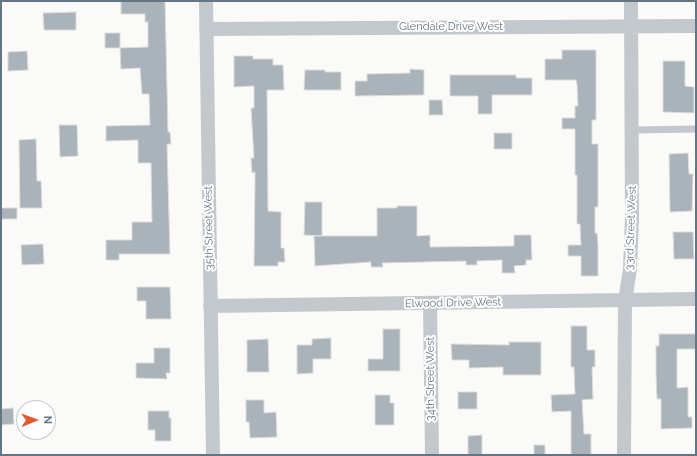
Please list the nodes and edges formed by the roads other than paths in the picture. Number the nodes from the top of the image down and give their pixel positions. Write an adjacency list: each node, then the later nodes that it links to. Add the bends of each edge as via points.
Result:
1 (206, 1): 5 (street, 35th Street West)
2 (631, 1): 3 (street, 33rd Street West)
3 (631, 26): 4 (street, Glendale Drive West); 5 (street, Glendale Drive West); 7 (street, 33rd Street West)
4 (696, 26)
5 (206, 29): 11 (street, 35th Street West)
6 (696, 129): 7 (lane)
7 (632, 130): 9 (street, 33rd Street West, via 630,269)
8 (696, 299): 9 (street, Elwood Drive West)
9 (625, 301): 10 (street, Elwood Drive West); 14 (street, 33rd Street West)
10 (430, 303): 11 (street, Elwood Drive West); 13 (street, 34th Street West)
11 (210, 306): 12 (street, 35th Street West)
12 (213, 455)
13 (432, 455)
14 (624, 455)

